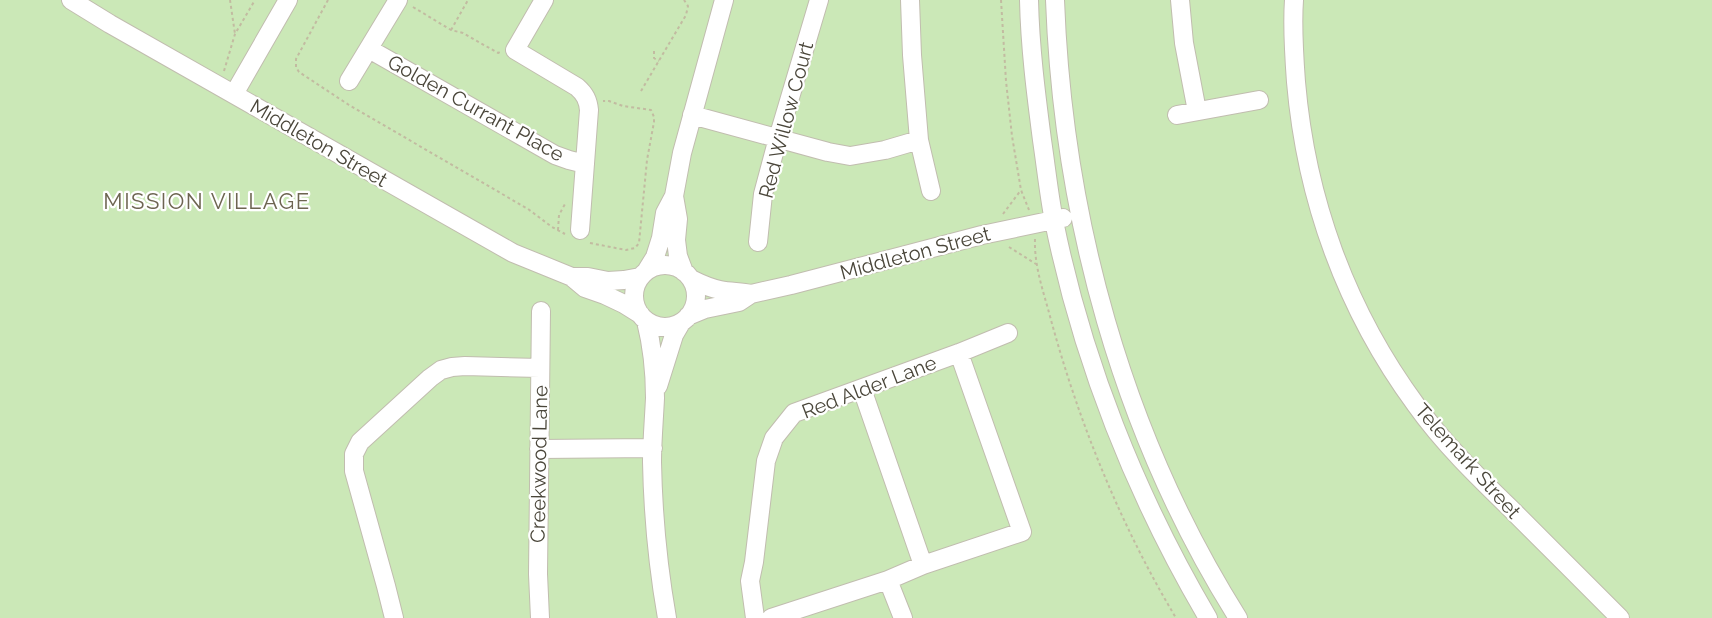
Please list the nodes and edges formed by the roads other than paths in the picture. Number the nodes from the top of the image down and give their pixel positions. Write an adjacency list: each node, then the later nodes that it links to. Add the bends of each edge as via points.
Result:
1 (71, 0): 14 (street, Middleton Street)
2 (288, 0): 14 (street)
3 (544, 0): 21 (street, via 515,50 582,92 589,110)
4 (724, 0): 17 (street)
5 (819, 0): 19 (street, Red Willow Court)
6 (910, 0): 20 (street)
7 (1029, 0): 25 (street, via 1033,70)
8 (1055, 0): 24 (street, via 1061,93)
9 (1180, 0): 16 (street)
10 (1294, 0): 52 (street, Telemark Street, via 1295,74 1308,169 1338,267 1368,330 1439,435)
11 (404, 3): 12 (street)
12 (369, 49): 13 (street); 21 (street, Golden Currant Place, via 555,155)
13 (349, 81)
14 (234, 94): 30 (street, Middleton Street, via 513,253)
15 (1259, 100): 16 (street)
16 (1197, 111): 18 (street)
17 (692, 115): 19 (street); 23 (street)
18 (1177, 115)
19 (778, 138): 20 (street, via 850,156); 27 (street, Red Willow Court, via 764,194)
20 (919, 140): 22 (street)
21 (585, 164): 26 (street)
22 (931, 191)
23 (674, 196): 28 (street, via 665,213 655,257); 29 (street, via 678,256)
24 (1080, 215): 25 (street, Middleton Street); 51 (street, via 1096,289 1153,454)
25 (1054, 220): 31 (street, Middleton Street); 50 (street, via 1084,337 1113,421 1148,505)
26 (577, 235)
27 (758, 242)
28 (643, 273): 29 (street, via 666,264); 30 (street, Middleton Street, via 608,281); 33 (street, via 633,296)
29 (688, 275): 31 (street, Middleton Street, via 705,286); 34 (street, via 696,298)
30 (572, 277): 33 (street, Middleton Street, via 585,288 624,304)
31 (751, 294): 34 (street, Middleton Street, via 739,302 705,309)
32 (541, 311): 37 (street, Creekwood Lane)
33 (643, 318): 34 (street, via 662,327); 39 (street, via 650,338)
34 (684, 319): 39 (street, via 671,342)
35 (1008, 333): 36 (street, Red Alder Lane)
36 (959, 353): 38 (street, Red Alder Lane); 42 (street, via 1022,532)
37 (540, 368): 41 (street, Creekwood Lane); 44 (street, via 465,366 441,370 360,442 354,454 354,471)
38 (862, 389): 42 (street); 47 (street, Red Alder Lane, via 794,413 774,438 766,461 750,581)
39 (655, 396): 40 (street)
40 (653, 448): 41 (street); 46 (street, via 655,524)
41 (539, 449): 45 (street, Creekwood Lane)
42 (923, 565): 43 (street)
43 (888, 580): 48 (street); 49 (street)
44 (394, 618)
45 (540, 618)
46 (667, 618)
47 (755, 618)
48 (771, 618)
49 (903, 618)
50 (1208, 618)
51 (1238, 618)
52 (1620, 618)

